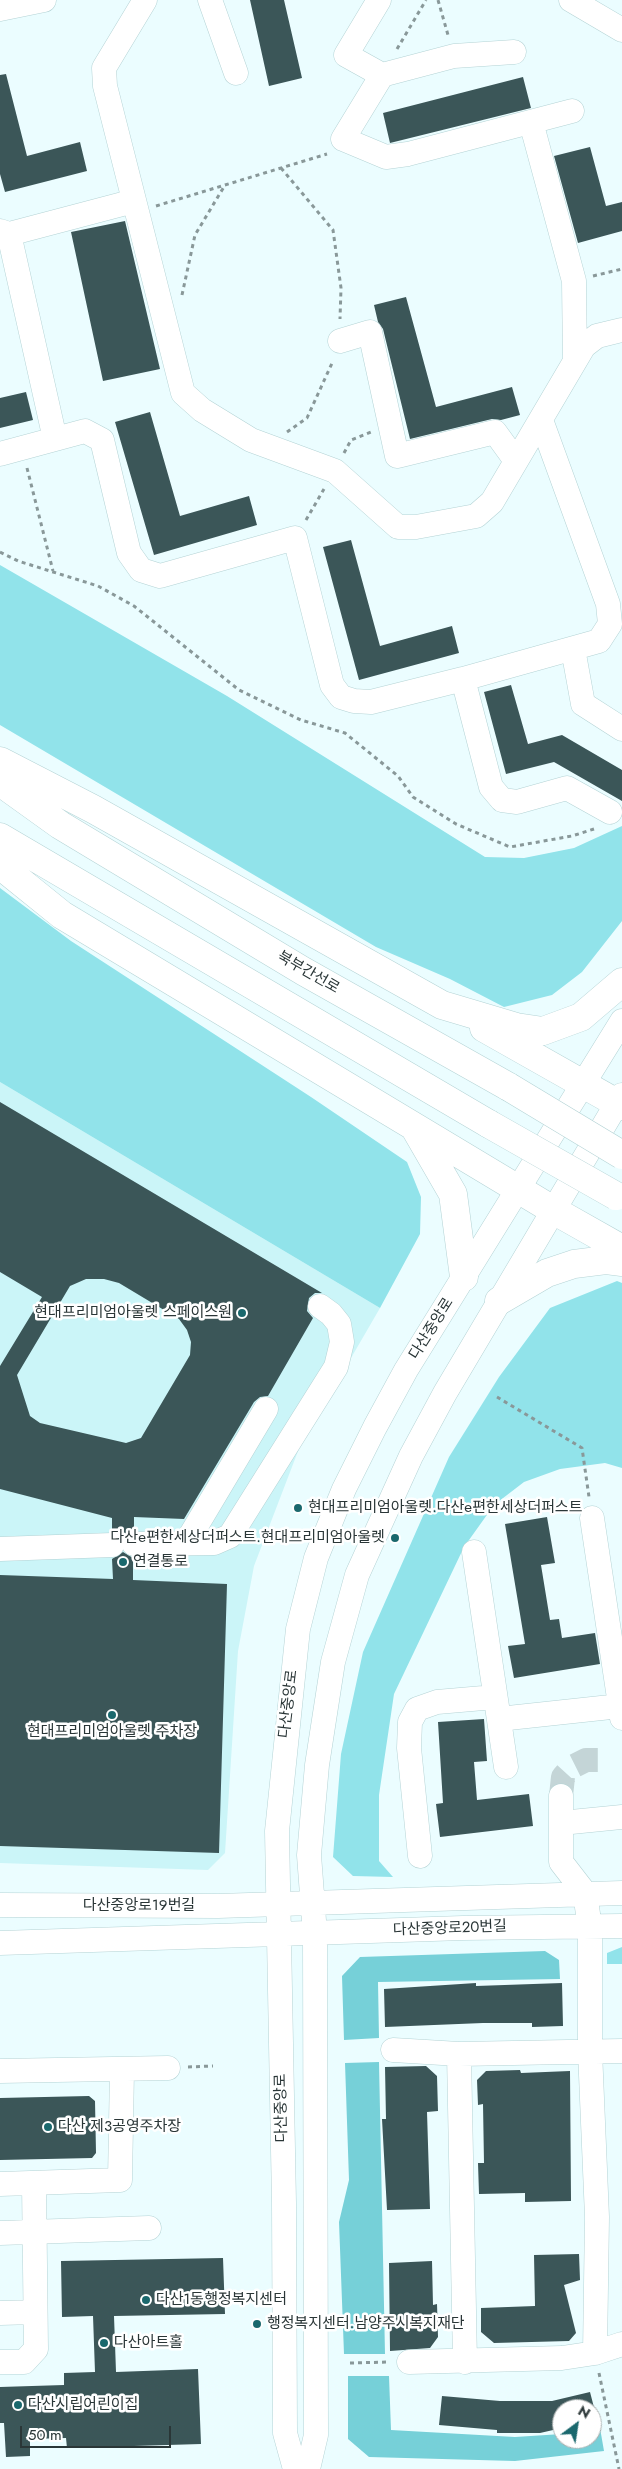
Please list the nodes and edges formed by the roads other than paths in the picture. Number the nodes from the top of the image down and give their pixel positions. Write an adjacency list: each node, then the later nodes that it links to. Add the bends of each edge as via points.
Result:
1 (44, 0): 6 (street)
2 (145, 0): 13 (street, via 104,68 105,86)
3 (210, 0): 9 (street)
4 (379, 0): 10 (street, via 346,56)
5 (571, 0): 7 (street)
6 (0, 9)
7 (622, 30)
8 (514, 52): 10 (street, via 454,56)
9 (236, 73)
10 (382, 74): 12 (street, via 343,139 386,157)
11 (572, 111): 12 (street)
12 (531, 122): 17 (street, via 574,281)
13 (136, 206): 14 (street); 21 (street, via 183,393 202,410 251,440 335,471 398,527 416,527 476,516 492,502)
14 (4, 232): 19 (street)
15 (622, 330): 17 (street, via 597,336 584,346)
16 (340, 342): 21 (street, via 370,332 397,456 495,432)
17 (575, 362): 18 (street)
18 (541, 420): 21 (street); 22 (street)
19 (55, 439): 20 (street); 24 (street, via 84,431 102,440 129,552 141,570 160,576 295,538 332,685 341,697 372,702)
20 (0, 454)
21 (516, 461)
22 (615, 603): 23 (street, via 610,624 599,641)
23 (573, 649): 24 (street); 25 (street, via 583,704)
24 (463, 679): 28 (street, via 492,787 502,800 518,802 567,788)
25 (622, 729)
26 (0, 761): 32 (highway, via 93,809)
27 (0, 782): 37 (highway, 북부간선로, bridge, via 60,825 278,956 510,1087)
28 (603, 820)
29 (0, 837): 39 (highway, bridge)
30 (0, 865): 36 (highway, via 62,915)
31 (622, 982): 32 (highway, via 581,1017 543,1030 516,1027)
32 (442, 1005): 34 (highway)
33 (622, 1021): 34 (street, 다산중앙로)
34 (584, 1084): 35 (highway); 38 (street, 다산중앙로)
35 (620, 1101): 40 (street)
36 (412, 1125): 38 (highway); 43 (highway, via 454,1194)
37 (622, 1155)
38 (519, 1190): 40 (highway); 43 (street, 다산중앙로)
39 (619, 1198)
40 (553, 1210): 41 (highway); 44 (street)
41 (622, 1249)
42 (622, 1262): 44 (highway, via 606,1260 574,1264 547,1273)
43 (464, 1278): 62 (street, 다산중앙로, via 406,1370 375,1427 344,1489 316,1558 298,1629 285,1741 277,1831)
44 (499, 1301): 60 (street, via 411,1456 357,1575 342,1625 324,1708 309,1855)
45 (320, 1306): 48 (street, via 338,1324 342,1342 336,1367 230,1536 214,1543)
46 (266, 1409): 48 (street)
47 (592, 1518): 52 (street)
48 (186, 1543): 49 (street)
49 (0, 1549)
50 (474, 1552): 51 (street)
51 (497, 1708): 52 (street); 53 (street); 57 (street, via 437,1702 416,1709 410,1722 409,1748)
52 (621, 1712)
53 (506, 1767)
54 (562, 1796): 56 (street)
55 (622, 1817): 56 (street)
56 (561, 1823): 58 (street, via 561,1862)
57 (420, 1856)
58 (585, 1893): 59 (street, 다산중앙로20번길); 60 (street, 다산중앙로20번길); 64 (street)
59 (622, 1893)
60 (313, 1903): 62 (street, 다산중앙로20번길); 66 (street)
61 (0, 1905): 62 (street, 다산중앙로19번길)
62 (278, 1905): 65 (street, 다산중앙로)
63 (622, 1926): 64 (street, 다산중앙로20번길)
64 (590, 1928): 66 (street, 다산중앙로20번길, via 463,1928); 69 (street)
65 (278, 1934): 66 (street, 다산중앙로20번길); 67 (street); 87 (street, 다산중앙로, via 285,2433)
66 (315, 1934): 88 (street, via 316,2435)
67 (0, 1942)
68 (393, 2050): 71 (street)
69 (590, 2051): 70 (street); 71 (street); 83 (street, via 597,2217)
70 (622, 2051)
71 (459, 2054): 86 (street)
72 (168, 2068): 74 (street)
73 (0, 2070): 74 (street)
74 (122, 2070): 75 (street, via 120,2180)
75 (34, 2182): 76 (street); 78 (street)
76 (0, 2184)
77 (148, 2228): 78 (street)
78 (34, 2232): 79 (street); 80 (street)
79 (0, 2233)
80 (35, 2312): 81 (street); 84 (street, via 36,2349 24,2362)
81 (0, 2313)
82 (622, 2344): 83 (street)
83 (594, 2353): 86 (street, via 562,2358)
84 (0, 2362)
85 (409, 2362): 86 (street)
86 (465, 2362)
87 (295, 2469)
88 (308, 2469)

